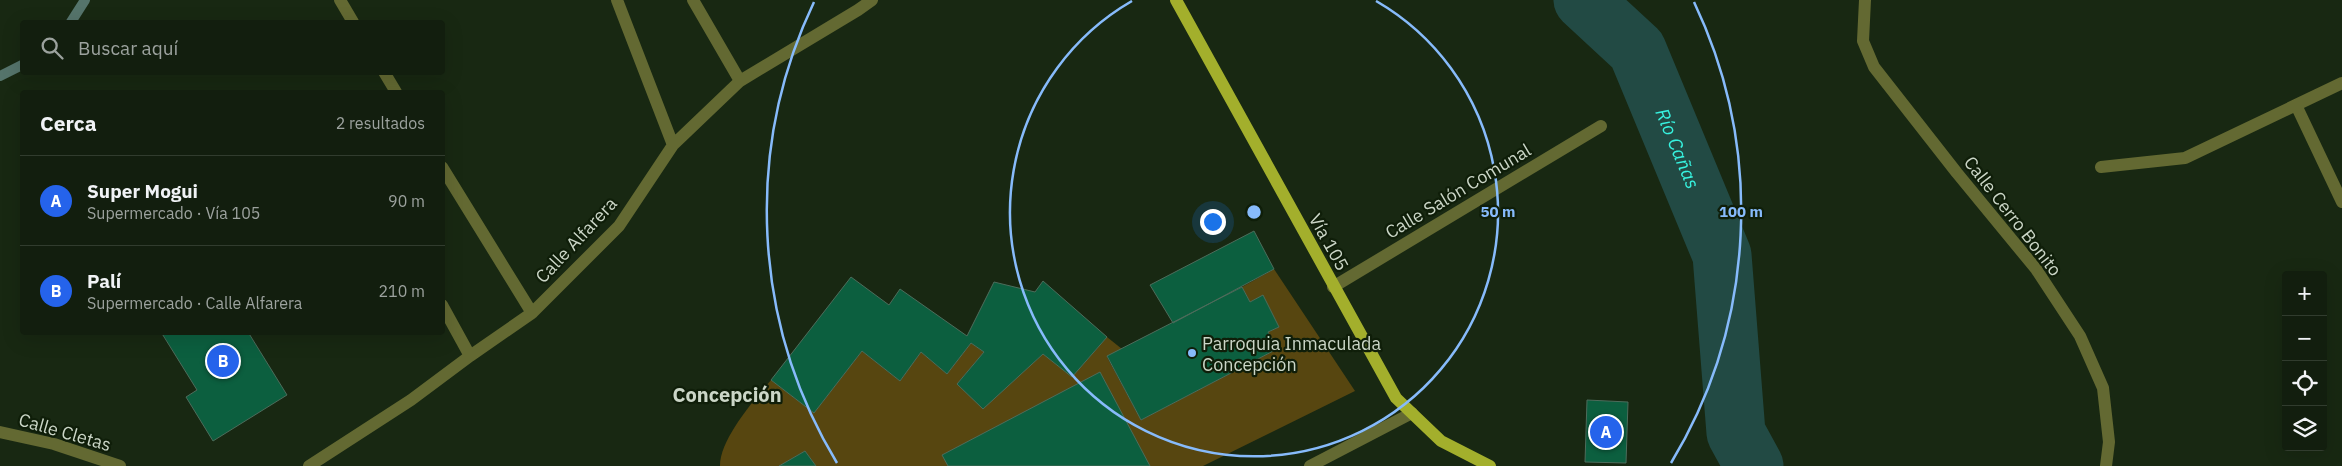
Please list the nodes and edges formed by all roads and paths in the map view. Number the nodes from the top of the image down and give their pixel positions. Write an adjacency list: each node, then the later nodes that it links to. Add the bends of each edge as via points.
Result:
1 (340, 0): 8 (street)
2 (617, 0): 15 (street)
3 (693, 0): 10 (street)
4 (872, 0): 7 (street, Calle Alfarera)
5 (1176, 0): 19 (main road, Vía 105)
6 (1865, 0): 29 (street, Calle Cerro Bonito, via 1863,41 1874,67 2036,269 2080,336 2103,388 2109,442)
7 (856, 5): 10 (street, Calle Alfarera)
8 (352, 20)
9 (386, 75): 12 (street)
10 (740, 81): 15 (street, Calle Alfarera)
11 (2342, 83): 13 (street)
12 (395, 90)
13 (2296, 105): 16 (street, via 2184,158); 18 (street)
14 (1601, 126): 19 (street, Calle Salón Comunal)
15 (673, 145): 21 (street, Calle Alfarera, via 619,226)
16 (2101, 167)
17 (445, 172): 21 (street)
18 (2342, 202)
19 (1333, 287): 23 (main road, Vía 105, via 1396,398)
20 (445, 310): 22 (street)
21 (532, 313): 22 (street, Calle Alfarera)
22 (470, 356): 26 (street, Calle Alfarera, via 411,400)
23 (1412, 413): 27 (street); 28 (main road, Vía 105, via 1441,441)
24 (0, 432): 25 (street, Calle Cletas, via 54,444)
25 (120, 466)
26 (309, 466)
27 (1310, 466)
28 (1490, 466)
29 (2106, 466)

